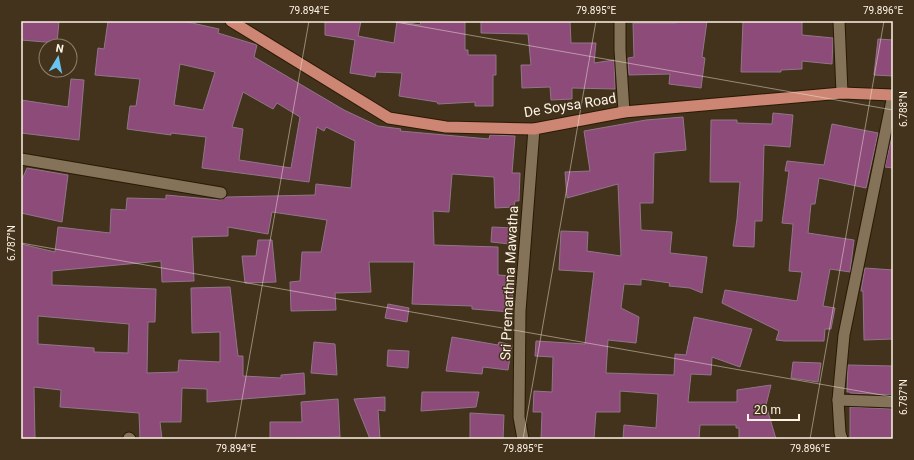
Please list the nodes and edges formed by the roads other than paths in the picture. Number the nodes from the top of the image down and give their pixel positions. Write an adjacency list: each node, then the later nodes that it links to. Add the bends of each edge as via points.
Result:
1 (231, 21): 7 (main road, De Soysa Road, via 389,118 446,127)
2 (620, 21): 6 (street)
3 (839, 21): 4 (street)
4 (842, 93): 5 (main road, De Soysa Road); 6 (main road, De Soysa Road)
5 (893, 95): 10 (street, via 844,335)
6 (624, 112): 7 (main road, De Soysa Road)
7 (534, 129): 12 (street, Sri Premarthna Mawatha, via 520,311 519,417)
8 (21, 159): 9 (street)
9 (220, 193)
10 (838, 400): 11 (street); 13 (street)
11 (893, 402)
12 (524, 439)
13 (842, 439)

